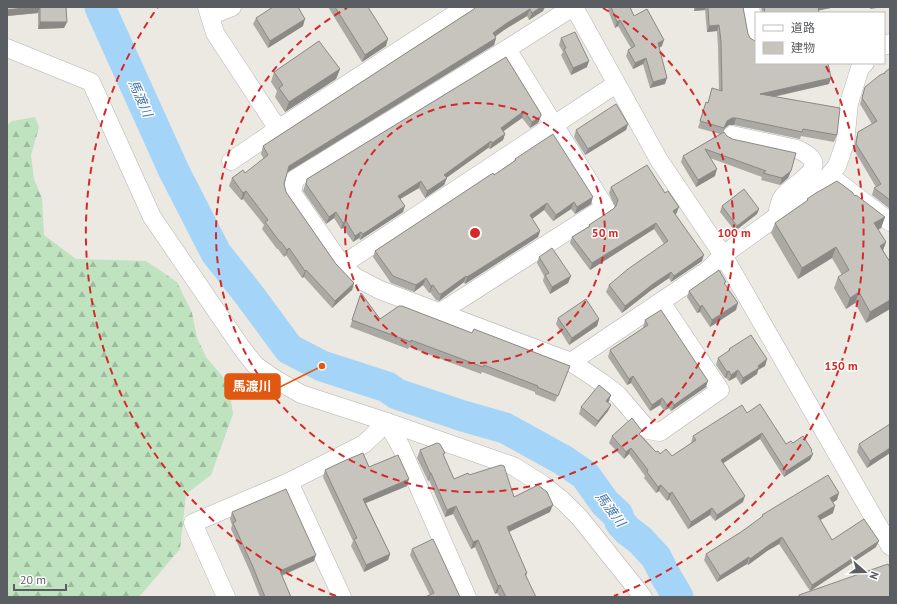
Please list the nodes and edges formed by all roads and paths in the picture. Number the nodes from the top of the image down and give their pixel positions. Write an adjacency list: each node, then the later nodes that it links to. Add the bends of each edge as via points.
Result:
1 (232, 7): 5 (street)
2 (466, 7): 12 (street)
3 (573, 7): 8 (street); 10 (street)
4 (750, 7): 6 (street)
5 (208, 12): 12 (street, via 215,33)
6 (755, 33)
7 (7, 48): 23 (street, via 91,82 152,217 255,365 300,394)
8 (507, 50): 11 (street); 19 (street, via 295,179 292,193)
9 (864, 64): 15 (street, via 860,68 849,103 845,143 836,166)
10 (616, 84): 11 (street); 18 (street, via 659,160)
11 (555, 126): 19 (street); 21 (street, via 605,206)
12 (278, 129): 14 (street)
13 (732, 135): 16 (street, via 798,149 812,158 811,172 782,199)
14 (231, 161)
15 (829, 175): 16 (street, via 822,184); 17 (street)
16 (777, 217): 18 (street)
17 (890, 222)
18 (723, 255): 20 (street, via 708,270); 25 (street)
19 (342, 265): 21 (street, via 355,277 380,290)
20 (661, 302): 22 (street); 22 (street, via 720,390 660,432 648,430 618,395)
21 (439, 313): 22 (street)
22 (571, 362)
23 (387, 422): 24 (street, via 364,444); 28 (street, via 401,447); 29 (street, via 513,466 542,484 580,518)
24 (289, 482): 26 (street, via 193,524); 27 (street)
25 (890, 546)
26 (226, 597)
27 (342, 597)
28 (467, 597)
29 (643, 597)

